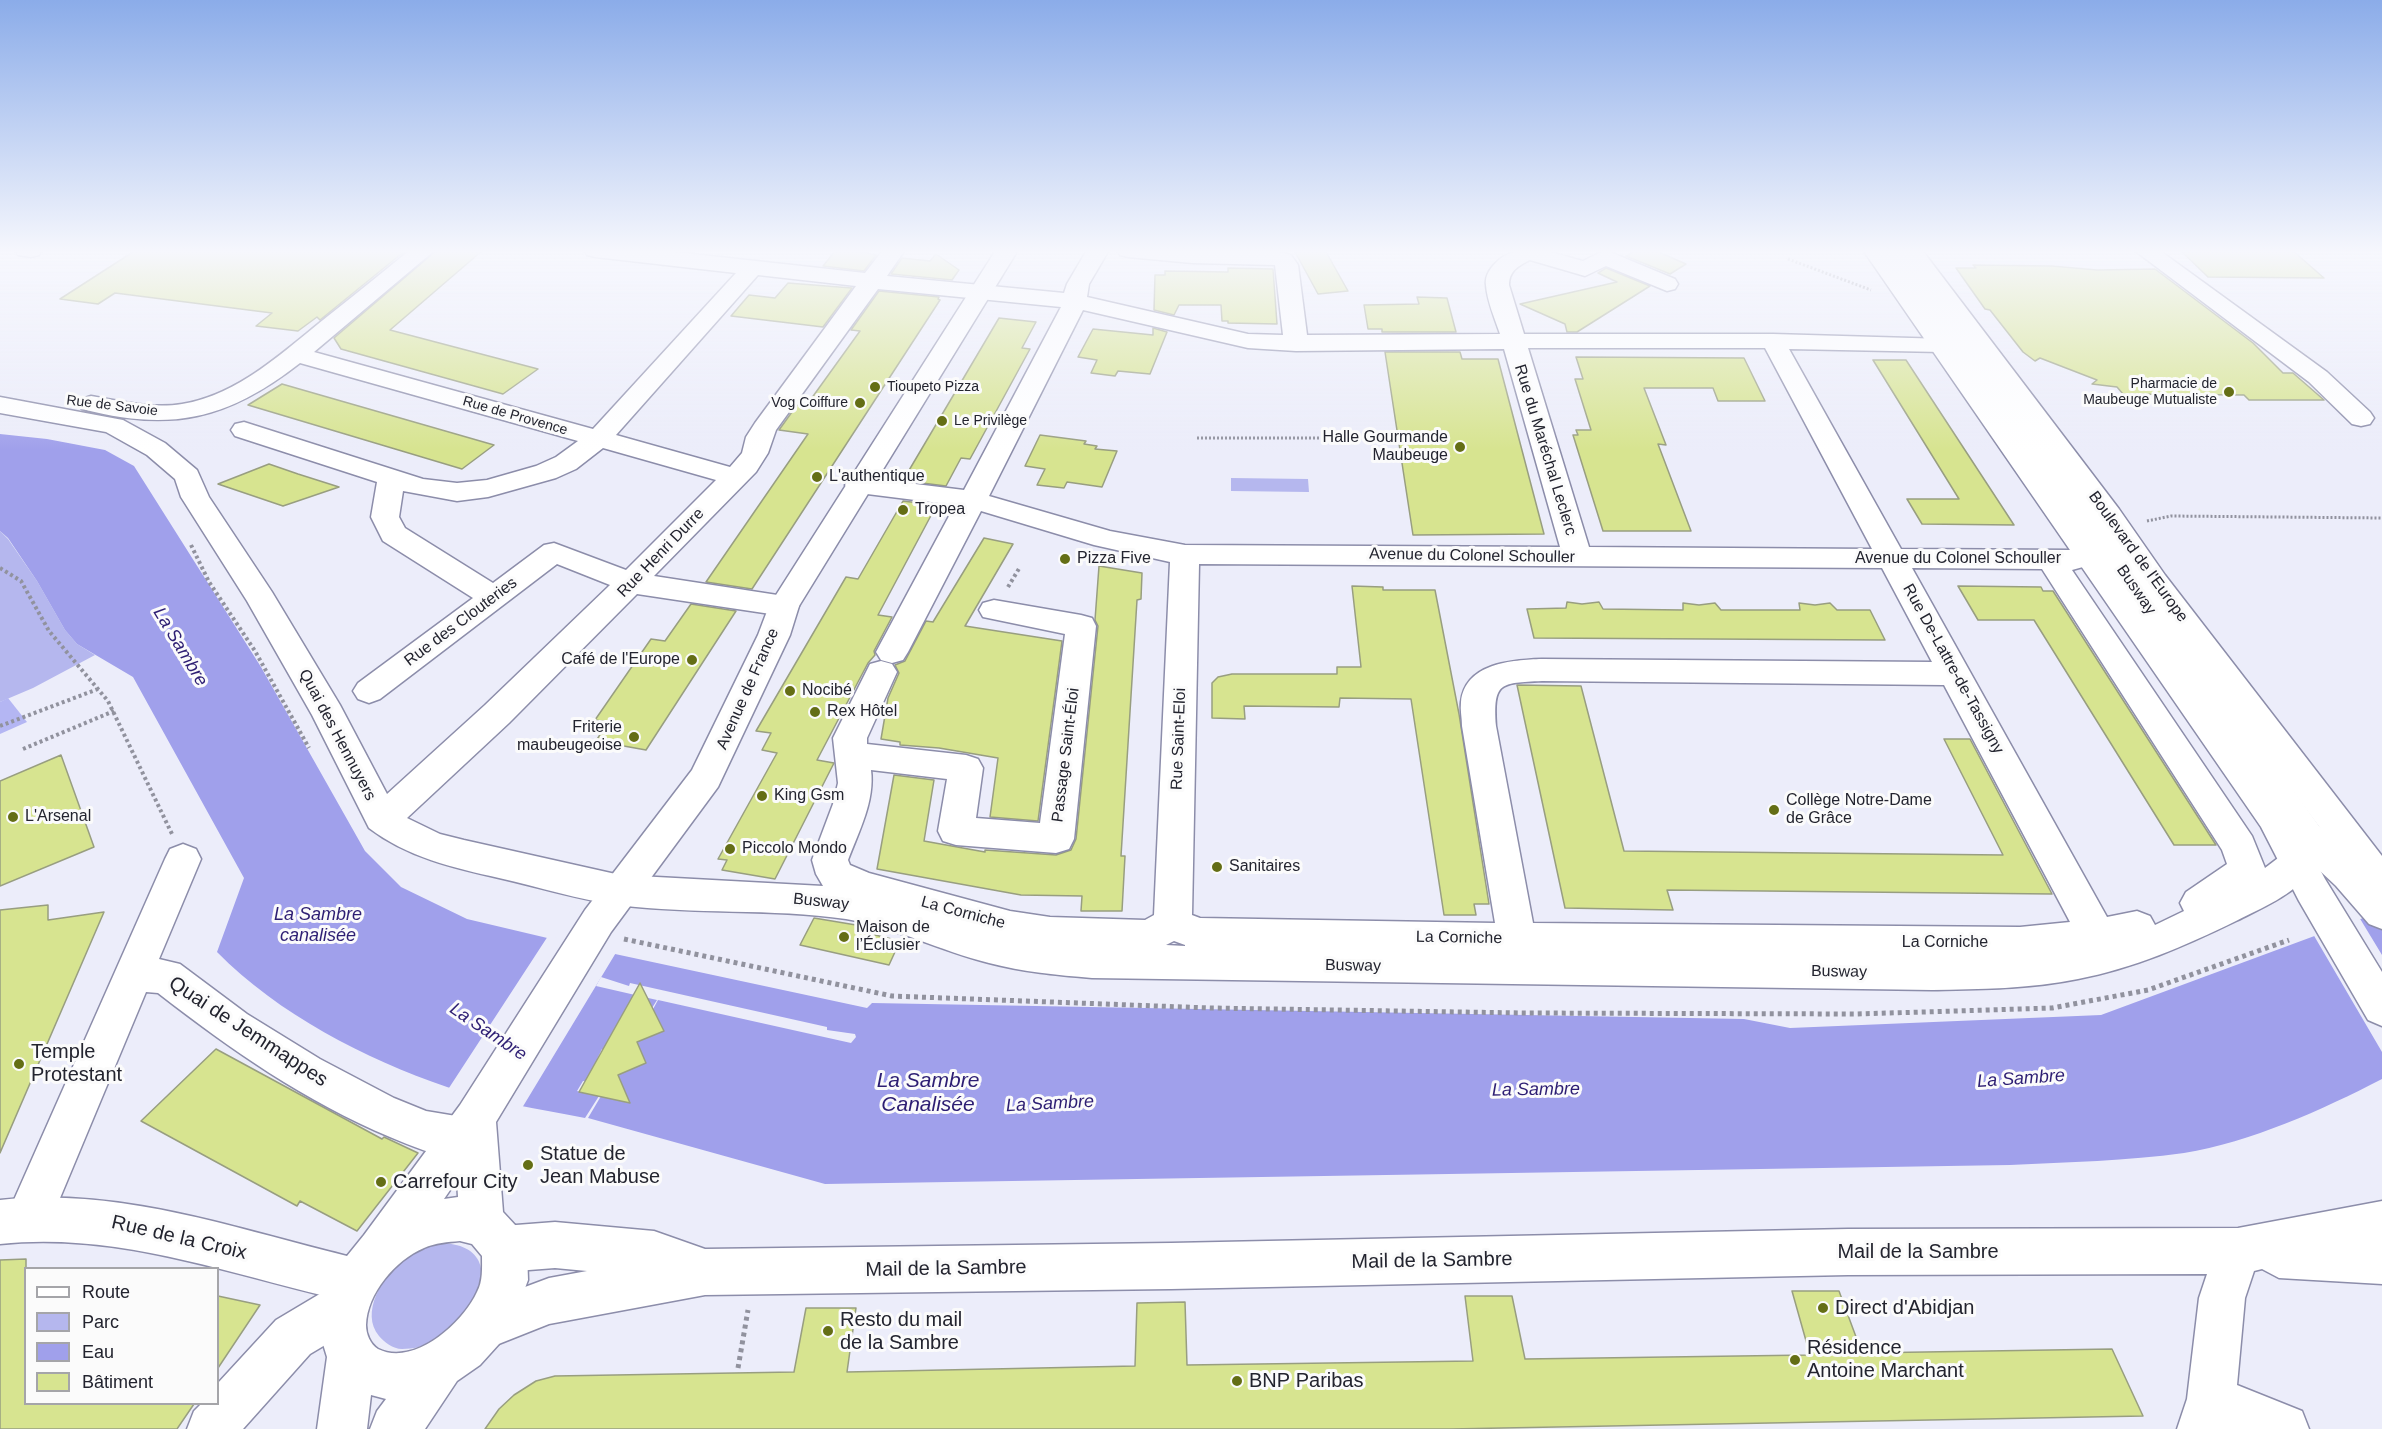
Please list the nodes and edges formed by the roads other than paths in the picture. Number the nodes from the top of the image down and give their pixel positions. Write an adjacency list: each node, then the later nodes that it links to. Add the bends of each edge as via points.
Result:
1 (341, 317): 17 (street, Rue de Savoie)
2 (715, 317): 22 (street)
3 (845, 317): 23 (street, Rue Henri Durre, via 764,429 755,453)
4 (964, 317): 25 (street, Avenue de France)
5 (1069, 317): 26 (street)
6 (1145, 317): 15 (street, via 1248,341)
7 (1293, 317): 15 (street)
8 (1507, 317): 14 (street, Rue du Maréchal Leclerc)
9 (1921, 317): 16 (street)
10 (1942, 317): 41 (street, Busway)
11 (1961, 317): 41 (street, Boulevard de l'Europe, via 2109,515)
12 (2236, 317): 20 (street, via 2319,377)
13 (1773, 341): 14 (street); 16 (street); 29 (street, Rue De-Lattre-de-Tassigny)
14 (1513, 342): 15 (street); 28 (street, Rue du Maréchal Leclerc)
15 (1296, 344)
16 (1942, 345): 31 (street)
17 (295, 354): 18 (street, Rue de Savoie, via 226,399 180,413); 22 (street, Rue de Provence)
18 (0, 391)
19 (0, 405): 39 (street, Quai des Hennuyers, via 114,426 156,449 187,476 195,497 322,704)
20 (2361, 418)
21 (244, 430): 24 (street)
22 (598, 439): 23 (street, Rue de Provence); 24 (street, via 566,463 546,472 488,488 457,492)
23 (735, 477): 32 (street, Rue Henri Durre)
24 (391, 478): 33 (street, via 385,517 393,534)
25 (859, 485): 26 (street, Avenue du Colonel Schouller); 34 (street, Avenue de France)
26 (971, 500): 27 (street, Avenue du Colonel Schouller, via 1122,544); 38 (street, via 850,738)
27 (1185, 554): 28 (street, Avenue du Colonel Schouller); 44 (street, Rue Saint-Eloi)
28 (1578, 558): 29 (street, Avenue du Colonel Schouller)
29 (1892, 558): 30 (street, Avenue du Colonel Schouller); 36 (street, Rue De-Lattre-de-Tassigny)
30 (2050, 560): 31 (street, Avenue du Colonel Schouller); 45 (street, La Corniche, via 2239,846 2247,864 2247,870 2201,902 2134,928)
31 (2094, 560): 41 (street, via 2274,819)
32 (632, 583): 33 (street, Rue des Clouteries, via 554,552); 34 (street); 39 (street, Rue Henri Durre)
33 (494, 597): 37 (street, Rue des Clouteries)
34 (784, 606): 42 (street, Avenue de France, via 706,778)
35 (994, 610): 38 (street, Passage Saint-Éloi, via 1081,626 1056,839 956,831 966,768)
36 (1955, 674): 45 (street, Rue De-Lattre-de-Tassigny); 46 (street, via 1553,670 1500,674 1486,684 1478,699 1479,726)
37 (369, 691)
38 (853, 755): 44 (street, La Corniche, via 855,783 830,860 834,874 862,886 1010,927 1050,933 1148,936)
39 (382, 818): 42 (street, Quai des Hennuyers, via 393,829 412,838 458,853)
40 (183, 860): 47 (street)
41 (2334, 871): 42 (street, Busway, via 2263,890 2169,936 2121,952 2077,963 2009,971 1932,973 1092,961 1045,958 988,946 848,904); 43 (street); 48 (street); 49 (street)
42 (620, 890): 50 (street, Avenue de France)
43 (2382, 914)
44 (1173, 924): 46 (street, La Corniche, via 1198,934)
45 (2097, 935): 46 (street, La Corniche, via 2020,943)
46 (1517, 939)
47 (132, 975): 50 (street, Quai de Jemmappes, via 166,976 233,1026 305,1072 424,1131); 51 (street)
48 (2382, 975)
49 (2382, 1008)
50 (472, 1122): 53 (street); 57 (street, Avenue de France)
51 (15, 1220): 57 (street, Rue de la Croix, via 85,1218 149,1228)
52 (2382, 1223): 54 (street, Mail de la Sambre)
53 (493, 1237): 56 (street, via 654,1254); 57 (street, via 460,1219 434,1221 406,1232); 58 (street, via 507,1271 501,1298)
54 (2238, 1251): 55 (street); 56 (street, Mail de la Sambre, via 1848,1252); 61 (street, via 2222,1298)
55 (2382, 1261)
56 (705, 1272): 58 (street, Mail de la Sambre, via 549,1301)
57 (361, 1279): 59 (street, via 342,1325); 62 (street, via 293,1337)
58 (486, 1325): 60 (street)
59 (351, 1357): 60 (street, via 367,1370 389,1375 413,1374); 63 (street)
60 (440, 1365): 64 (street)
61 (2207, 1414): 65 (street)
62 (212, 1429)
63 (342, 1429)
64 (395, 1429)
65 (2284, 1429)

